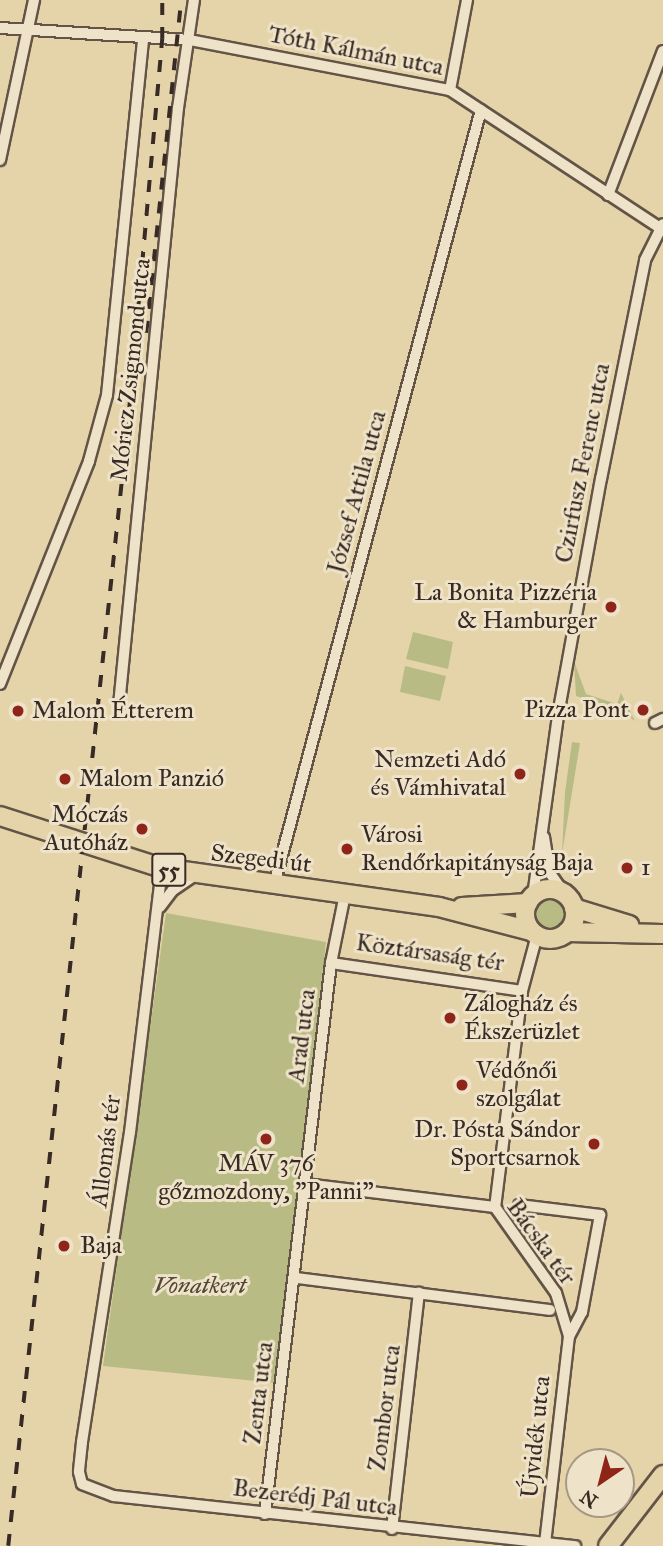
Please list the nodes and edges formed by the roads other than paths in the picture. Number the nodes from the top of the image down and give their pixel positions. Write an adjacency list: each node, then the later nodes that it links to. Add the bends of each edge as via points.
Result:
1 (34, 0): 5 (street)
2 (194, 0): 7 (street, Móricz Zsigmond utca)
3 (467, 0): 9 (street)
4 (0, 28): 5 (street, Tóth Kálmán utca)
5 (30, 31): 6 (street, Tóth Kálmán utca); 11 (street)
6 (142, 39): 7 (street, Tóth Kálmán utca); 14 (street, Móricz Zsigmond utca, via 107,395 89,461)
7 (190, 40): 9 (street, Tóth Kálmán utca); 15 (street, Móricz Zsigmond utca, via 173,162)
8 (663, 51): 12 (street)
9 (450, 90): 10 (street, Tóth Kálmán utca)
10 (481, 110): 12 (street, Tóth Kálmán utca); 20 (street, József Attila utca)
11 (0, 160)
12 (608, 195): 13 (street, Tóth Kálmán utca)
13 (662, 228): 17 (street, Czirfusz Ferenc utca, via 645,260)
14 (0, 684)
15 (119, 705)
16 (0, 816): 18 (main road, Szegedi út / 55)
17 (542, 816): 22 (street); 23 (street, via 550,873)
18 (162, 868): 19 (main road, Szegedi út / 55); 24 (street, Állomás tér)
19 (195, 875): 20 (main road, Szegedi út / 55); 24 (street)
20 (274, 885): 21 (main road, Szegedi út / 55)
21 (345, 894): 25 (main road, Szegedi út / 55); 29 (street, Arad utca)
22 (530, 899): 23 (main road, 55, via 552,890); 25 (main road, Szegedi út / 55); 27 (main road, Köztársaság tér, via 526,920)
23 (570, 902): 26 (main road); 28 (main road, 55)
24 (160, 906): 39 (street, Állomás tér, via 117,1226 82,1442)
25 (439, 907): 27 (main road, Szegedi út / 55)
26 (567, 932): 27 (main road, Köztársaság tér / 55, via 552,939); 28 (main road, 55)
27 (534, 933): 30 (street)
28 (663, 934)
29 (331, 963): 30 (street, Köztársaság tér); 31 (street, Arad utca)
30 (522, 991): 33 (street)
31 (305, 1184): 33 (street, Bácska tér); 34 (street)
32 (519, 1205): 37 (street, Bácska tér, via 600,1215 582,1312)
33 (495, 1207): 37 (street, Bácska tér, via 556,1293)
34 (297, 1278): 35 (street, Bácska tér); 40 (street, Zenta utca)
35 (419, 1293): 36 (street, Bácska tér); 41 (street, Zombor utca)
36 (550, 1310)
37 (569, 1336): 42 (street, Újvidék utca)
38 (663, 1475): 44 (main road)
39 (82, 1484): 40 (street, Bezerédj Pál utca, via 114,1496)
40 (265, 1514): 41 (street, Bezerédj Pál utca)
41 (392, 1529): 42 (street, Bezerédj Pál utca)
42 (546, 1545): 43 (street, Bezerédj Pál utca)
43 (575, 1546)
44 (608, 1546)

